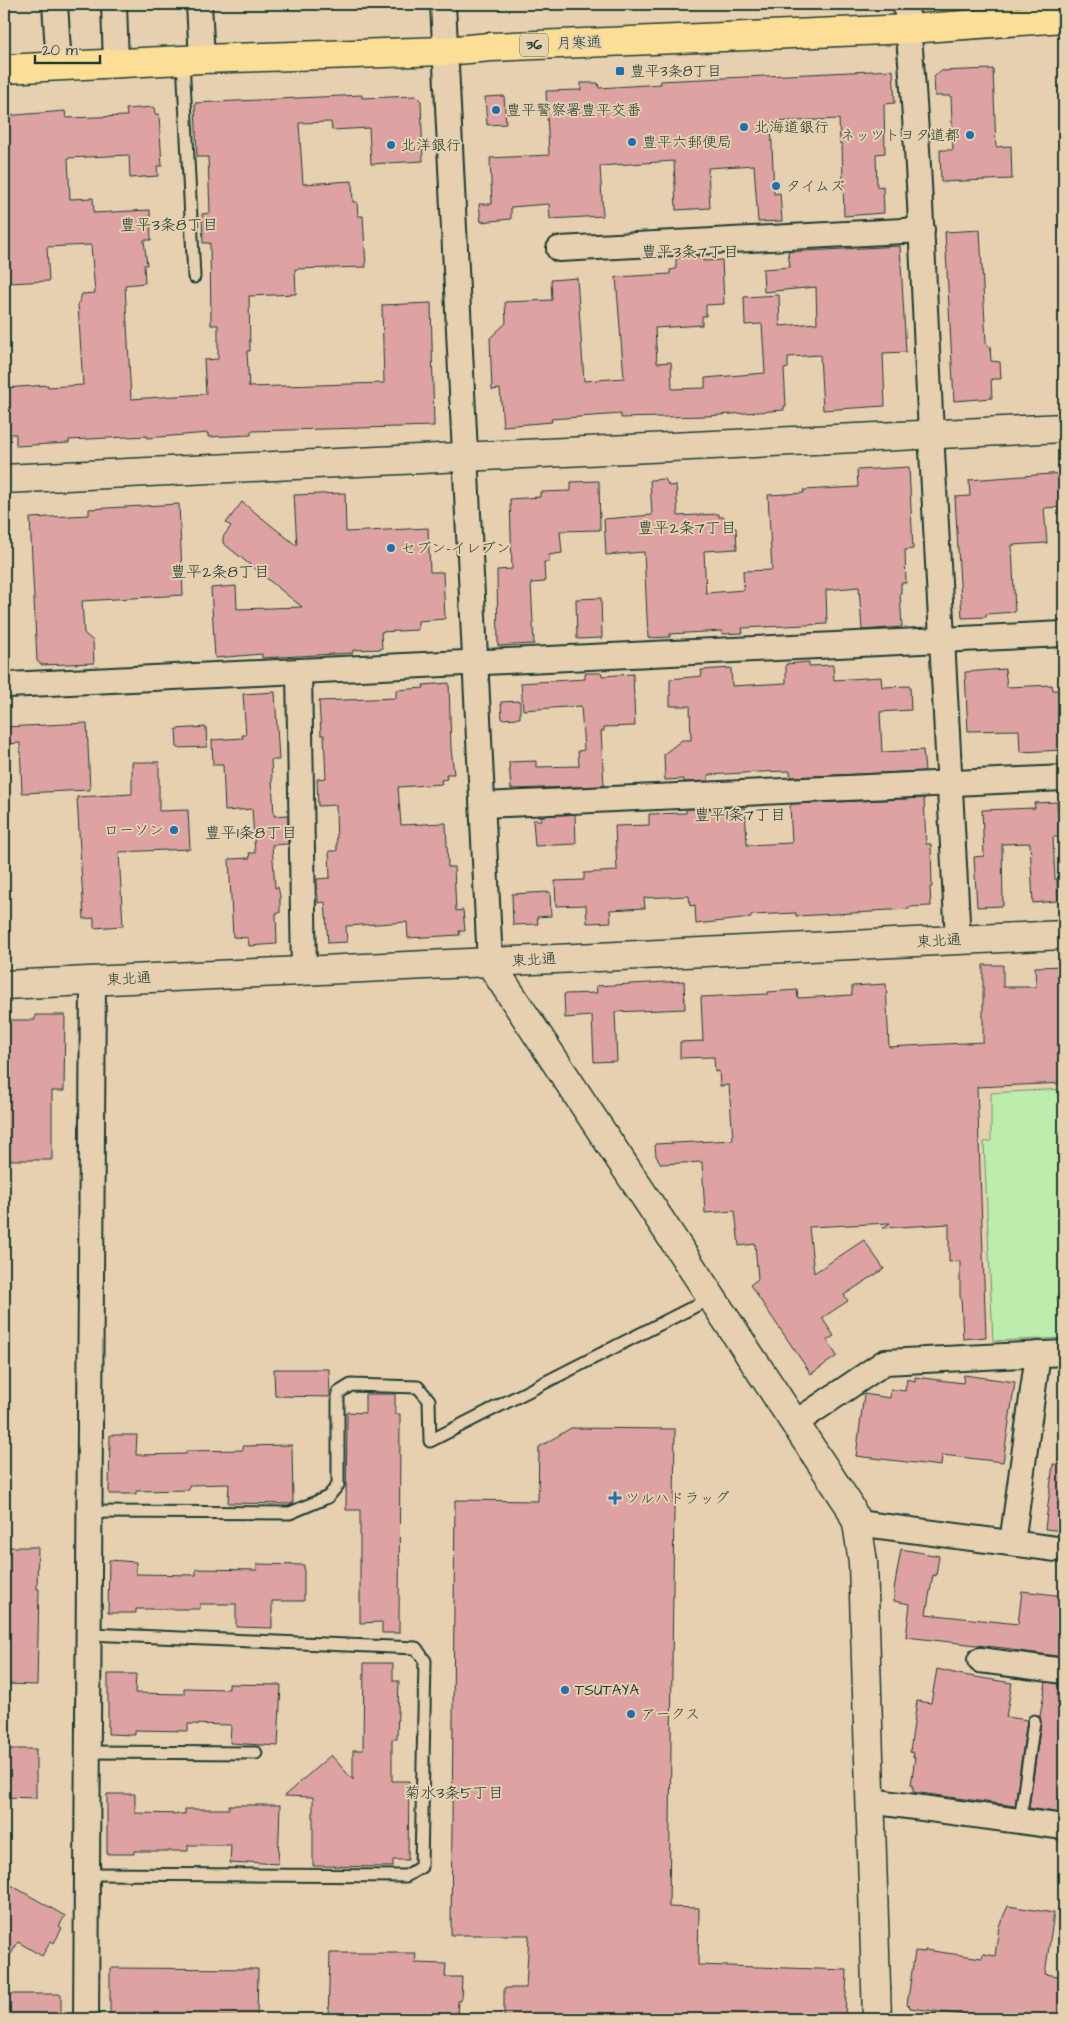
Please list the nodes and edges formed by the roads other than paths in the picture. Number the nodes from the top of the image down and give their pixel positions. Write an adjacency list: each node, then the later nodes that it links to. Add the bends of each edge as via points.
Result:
1 (54, 4): 10 (street)
2 (114, 4): 9 (street)
3 (199, 4): 8 (street)
4 (443, 4): 7 (street)
5 (908, 16): 6 (highway, 月寒通 / 36); 7 (highway, 月寒通 / 36); 12 (street)
6 (1064, 18)
7 (445, 51): 8 (highway, 月寒通 / 36); 17 (street)
8 (192, 59): 9 (highway, 月寒通 / 36); 14 (lane)
9 (116, 64): 10 (highway, 月寒通 / 36)
10 (59, 66): 11 (highway, 月寒通 / 36)
11 (4, 68)
12 (922, 230): 13 (street); 16 (street)
13 (559, 249)
14 (194, 278)
15 (1064, 428): 16 (street)
16 (931, 435): 17 (street); 20 (street)
17 (464, 456): 18 (street); 21 (street)
18 (4, 479)
19 (1064, 634): 20 (street)
20 (941, 640): 21 (street); 25 (street)
21 (475, 663): 22 (street); 26 (street)
22 (298, 672): 23 (street); 30 (street)
23 (8, 686)
24 (1064, 778): 25 (street)
25 (948, 783): 26 (street); 28 (street)
26 (483, 806): 29 (street)
27 (1064, 935): 28 (street, 東北通)
28 (958, 940): 29 (street, 東北通)
29 (490, 963): 30 (street, 東北通); 33 (street)
30 (304, 971): 31 (street, 東北通)
31 (93, 981): 32 (street, 東北通); 37 (street)
32 (4, 985)
33 (711, 1298): 36 (street); 37 (lane, via 430,1441 429,1400 418,1387 351,1385 338,1393 338,1485 328,1497 290,1513)
34 (1064, 1352): 35 (street)
35 (1038, 1354): 36 (street, via 885,1362); 39 (street)
36 (795, 1423): 38 (street, via 849,1504)
37 (90, 1512): 41 (street)
38 (857, 1523): 39 (street); 47 (street, via 863,1562)
39 (1012, 1543): 40 (street)
40 (1064, 1550)
41 (89, 1634): 45 (street); 50 (lane, via 416,1648 425,1661 421,1868 406,1876)
42 (980, 1660): 43 (street)
43 (1064, 1671)
44 (1034, 1721): 48 (lane)
45 (88, 1752): 46 (lane); 50 (street)
46 (256, 1753)
47 (870, 1801): 48 (street); 52 (street)
48 (1020, 1821): 49 (street)
49 (1064, 1827)
50 (87, 1874): 51 (street)
51 (86, 2019)
52 (878, 2019)

